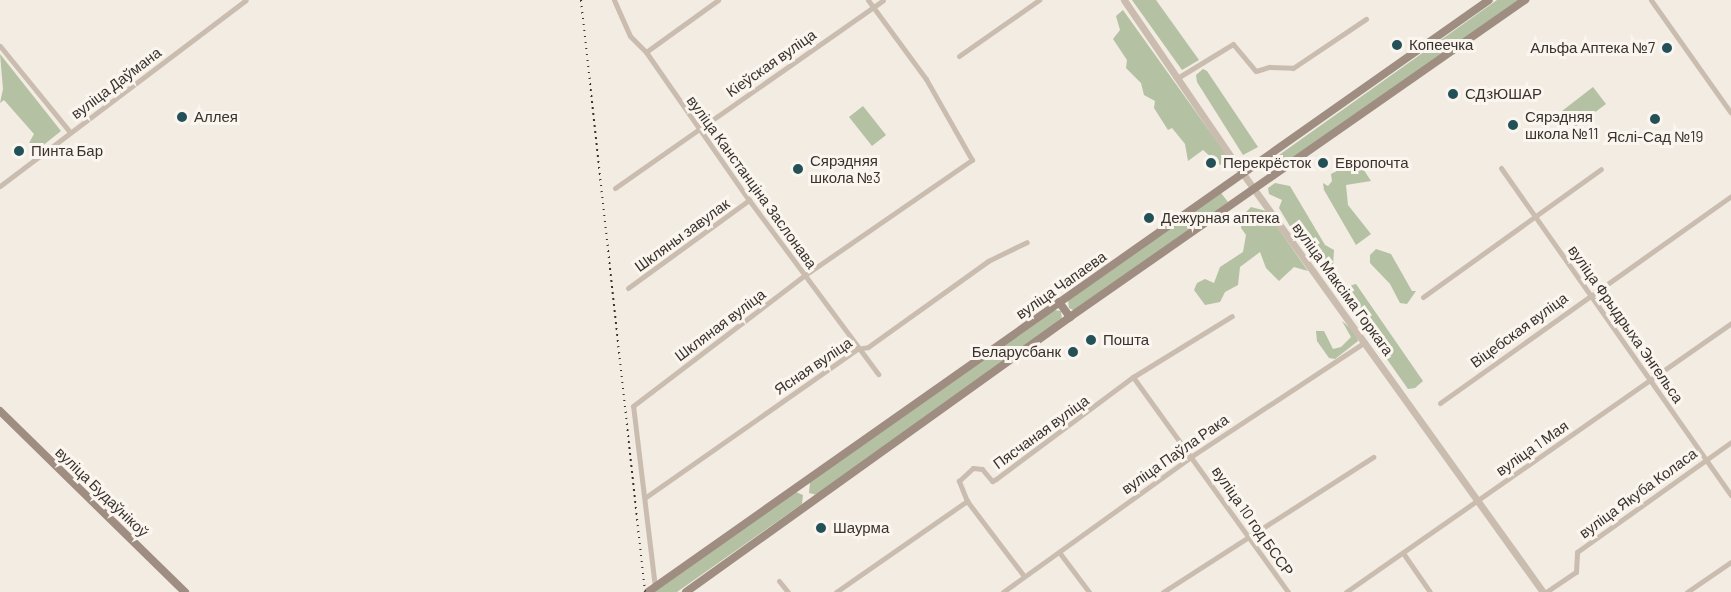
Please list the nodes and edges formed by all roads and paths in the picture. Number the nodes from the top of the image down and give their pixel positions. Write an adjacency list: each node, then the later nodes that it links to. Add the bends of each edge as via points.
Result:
1 (246, 0): 19 (street, вуліца Даўмана)
2 (614, 0): 14 (street, вуліца Канстанціна Заслонава, via 630,36)
3 (718, 0): 14 (street)
4 (868, 0): 11 (street)
5 (883, 0): 11 (street, Кіеўская вуліца)
6 (1039, 0): 15 (street)
7 (1124, 0): 16 (street, вуліца Максіма Горкага)
8 (1489, 0): 22 (main road, вуліца Чапаева)
9 (1525, 0): 25 (main road, вуліца Чапаева)
10 (1651, 0): 17 (street)
11 (873, 7): 18 (street, Кіеўская вуліца); 30 (street, Шкляная вуліца, via 926,79 972,160)
12 (1366, 19): 16 (street, via 1293,68 1256,71 1233,44)
13 (0, 46): 19 (street)
14 (646, 52): 18 (street, вуліца Канстанціна Заслонава)
15 (959, 56)
16 (1179, 77): 22 (street, вуліца Максіма Горкага)
17 (1731, 113)
18 (698, 127): 24 (street, Кіеўская вуліца); 27 (street, вуліца Канстанціна Заслонава)
19 (70, 132): 23 (street, вуліца Даўмана)
20 (1501, 168): 28 (street, вуліца Фрыдрыха Энгельса)
21 (1601, 169): 28 (street)
22 (1243, 172): 25 (street, вуліца Максіма Горкага); 34 (main road, вуліца Чапаева)
23 (0, 186)
24 (615, 188)
25 (1254, 189): 36 (main road, вуліца Чапаева); 38 (street, вуліца Максіма Горкага)
26 (1731, 196): 32 (street, Віцебская вуліца)
27 (749, 200): 30 (street, вуліца Канстанціна Заслонава); 31 (street, Шкляны завулак)
28 (1536, 216): 32 (street, вуліца Фрыдрыха Энгельса); 33 (street)
29 (1027, 242): 39 (street, Ясная вуліца, via 988,261 868,347)
30 (805, 275): 39 (street, вуліца Канстанціна Заслонава); 50 (street, Шкляная вуліца, via 633,406)
31 (628, 288)
32 (1591, 294): 42 (street, вуліца Фрыдрыха Энгельса); 43 (street, Віцебская вуліца)
33 (1423, 297)
34 (1059, 302): 36 (main road); 59 (main road, вуліца Чапаева)
35 (1232, 316): 41 (street, Пясчаная вуліца)
36 (1070, 317): 61 (main road, вуліца Чапаева)
37 (1731, 323): 42 (street, вуліца 1 Мая)
38 (1365, 342): 46 (street, вуліца Паўла Рака); 51 (street, вуліца Максіма Горкага)
39 (857, 349): 40 (street, вуліца Канстанціна Заслонава); 50 (street, Ясная вуліца)
40 (878, 374)
41 (1133, 377): 46 (street, вуліца 10 год БССР); 52 (street, Пясчаная вуліца, via 996,479 988,479 978,467 962,476 959,489)
42 (1650, 380): 48 (street, вуліца Фрыдрыха Энгельса); 51 (street, вуліца 1 Мая)
43 (1440, 403)
44 (0, 411): 60 (main road, вуліца Будаўнікоў)
45 (1731, 442): 48 (street, вуліца Якуба Коласа)
46 (1192, 456): 53 (street, вуліца 10 год БССР); 54 (street, вуліца Паўла Рака)
47 (1373, 457): 53 (street)
48 (1705, 459): 49 (street, вуліца Фрыдрыха Энгельса); 70 (street, вуліца Якуба Коласа, via 1577,552 1576,572)
49 (1731, 495)
50 (646, 497): 59 (street, Шкляная вуліца)
51 (1478, 500): 55 (street, вуліца 1 Мая); 70 (street, вуліца Максіма Горкага)
52 (967, 501): 57 (street); 63 (street)
53 (1249, 539): 66 (street); 67 (street, вуліца 10 год БССР)
54 (1059, 552): 57 (street, вуліца Паўла Рака); 65 (street)
55 (1403, 554): 68 (street, вуліца 1 Мая); 69 (street)
56 (1731, 562): 71 (street)
57 (1024, 576): 64 (street, вуліца Паўла Рака)
58 (779, 581): 62 (street)
59 (651, 590)
60 (185, 592)
61 (686, 592)
62 (788, 592)
63 (836, 592)
64 (1003, 592)
65 (1089, 592)
66 (1163, 592)
67 (1288, 592)
68 (1346, 592)
69 (1430, 592)
70 (1544, 592)
71 (1687, 592)

